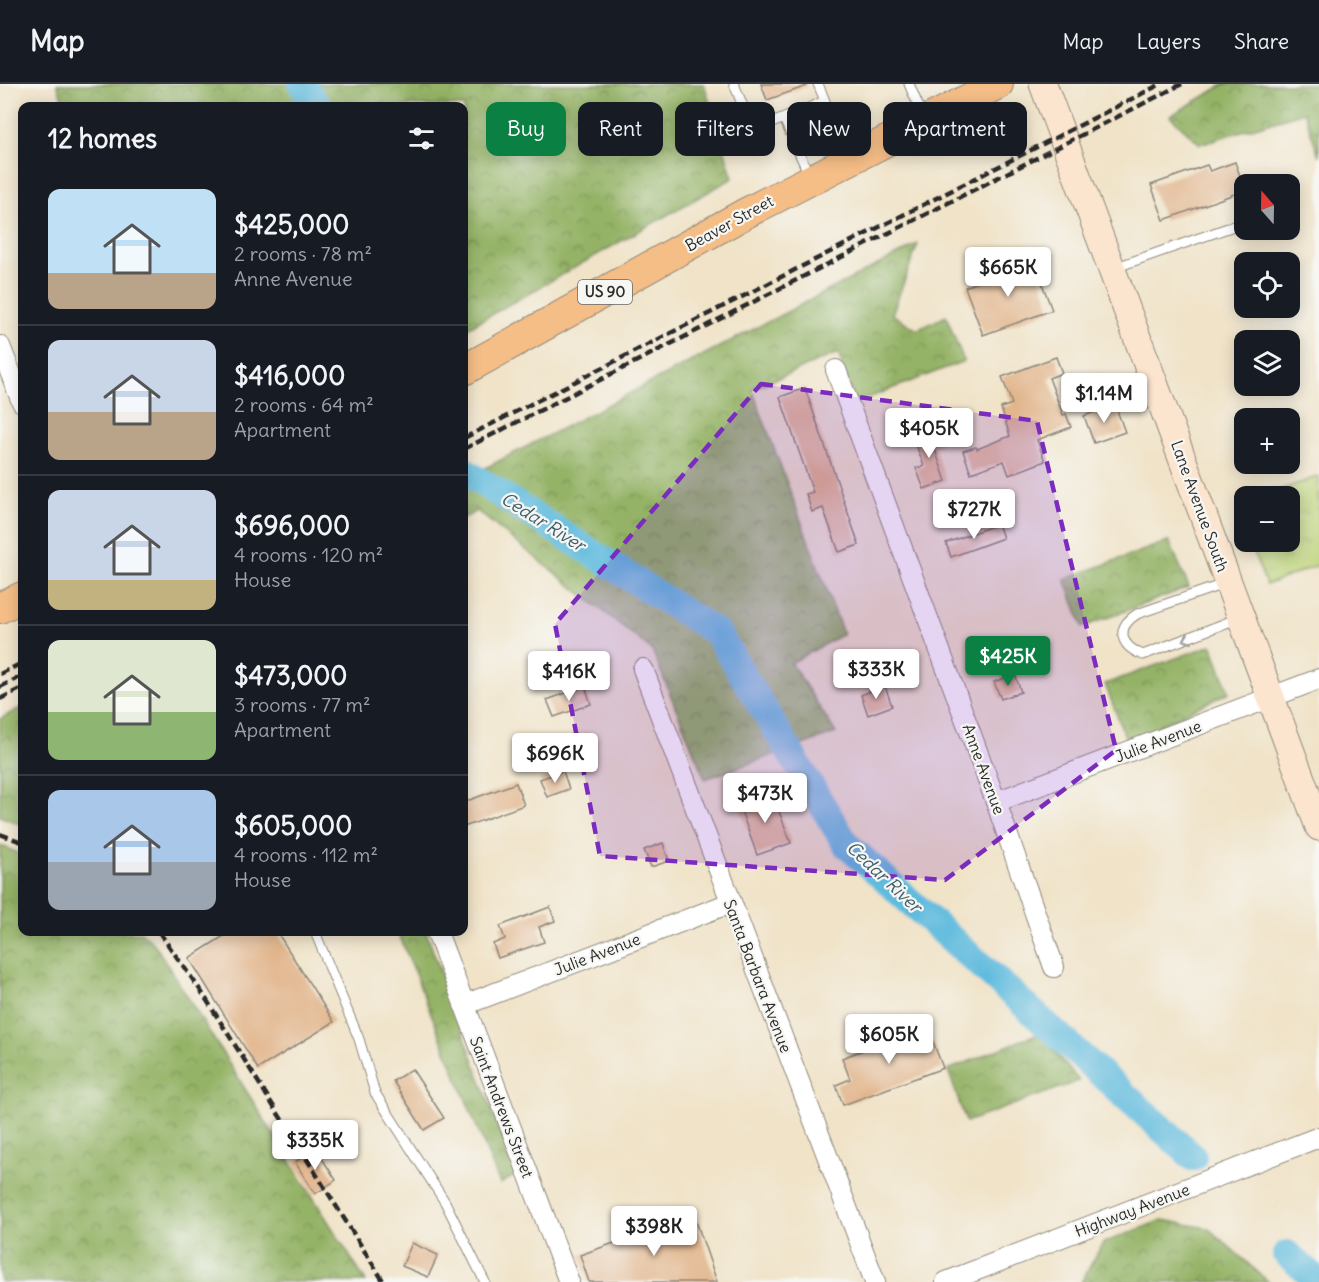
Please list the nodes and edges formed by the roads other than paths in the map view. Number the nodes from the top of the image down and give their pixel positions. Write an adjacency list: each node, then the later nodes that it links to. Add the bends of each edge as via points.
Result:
1 (818, 84): 8 (lane, via 825,101)
2 (909, 84): 6 (lane)
3 (998, 84): 7 (main road, Beaver Street / US 90)
4 (1043, 84): 12 (main road, Lane Avenue South)
5 (737, 85): 8 (lane, via 753,131)
6 (917, 102)
7 (962, 102)
8 (784, 119): 10 (lane)
9 (883, 142): 10 (main road, Beaver Street / US 90)
10 (811, 179): 14 (main road, Beaver Street / US 90)
11 (1234, 226): 12 (lane)
12 (1112, 269): 17 (main road, Lane Avenue South)
13 (0, 346): 16 (street)
14 (468, 368)
15 (836, 370): 24 (street, Anne Avenue)
16 (18, 392)
17 (1228, 583): 20 (main road, Lane Avenue South); 20 (lane, one-way to 17, via 1143,655 1125,643 1122,632 1126,621 1137,614)
18 (18, 599): 19 (main road)
19 (0, 608)
20 (1241, 618): 23 (main road, Lane Avenue South)
21 (643, 669): 26 (street, Santa Barbara Avenue)
22 (1319, 679): 23 (street, Julie Avenue)
23 (1271, 697): 24 (street, Julie Avenue); 25 (main road, Lane Avenue South)
24 (996, 802): 29 (street, Anne Avenue)
25 (1319, 827)
26 (730, 903): 30 (street, Julie Avenue); 35 (street, Santa Barbara Avenue)
27 (317, 936): 33 (lane, via 359,1039 375,1093 445,1202)
28 (438, 936): 30 (street, Saint Andrews Street)
29 (1054, 967)
30 (464, 1005): 34 (street, Saint Andrews Street)
31 (1319, 1137): 32 (street, Highway Avenue)
32 (990, 1274): 36 (street, Highway Avenue)
33 (485, 1282)
34 (569, 1282)
35 (875, 1282)
36 (946, 1282)

